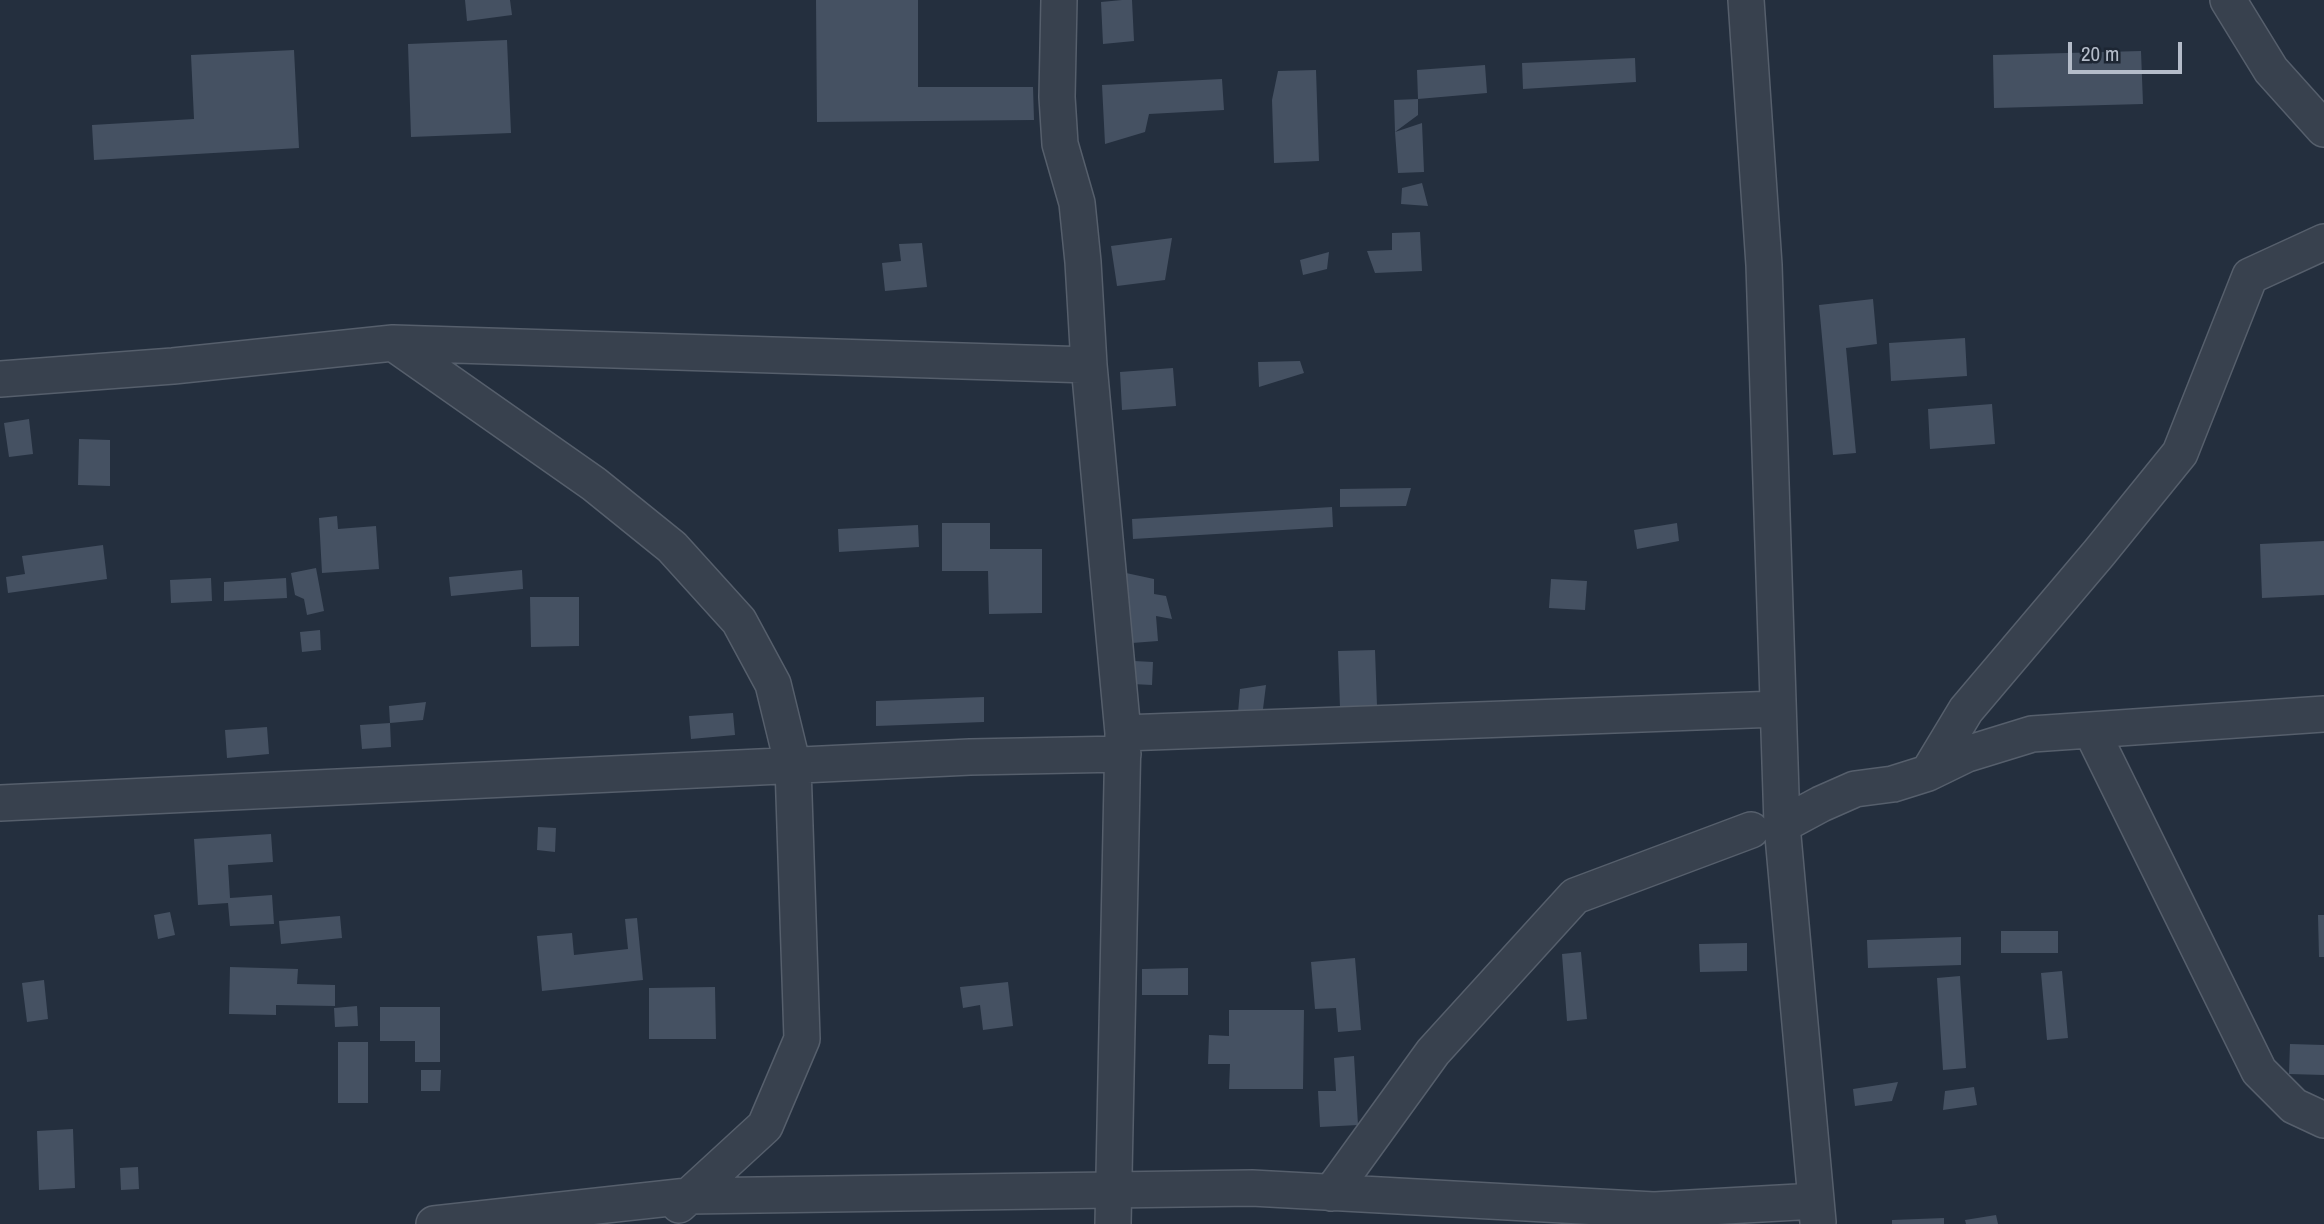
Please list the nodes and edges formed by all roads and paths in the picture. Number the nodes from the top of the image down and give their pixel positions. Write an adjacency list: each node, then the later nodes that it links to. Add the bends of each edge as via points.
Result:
1 (1059, 0): 7 (street, via 1060,144 1077,203)
2 (1746, 0): 9 (street, via 1764,265)
3 (2228, 0): 4 (street, via 2271,70)
4 (2324, 130)
5 (2324, 242): 14 (street, via 2250,276 2180,453 1966,710)
6 (393, 343): 7 (street); 8 (street); 13 (street, via 594,484 672,547 739,621 773,684)
7 (1088, 365): 12 (street)
8 (0, 379)
9 (1778, 709): 12 (street); 16 (street)
10 (2324, 714): 11 (street)
11 (2091, 730): 14 (street, via 2032,734 1999,742); 17 (street, via 2259,1071 2294,1107)
12 (1123, 743): 13 (street, via 970,757); 20 (street)
13 (793, 765): 15 (street); 19 (street, via 802,1039 765,1126)
14 (1928, 773): 16 (street, via 1854,789)
15 (0, 803)
16 (1767, 827): 18 (street, via 1575,896 1433,1052); 21 (street)
17 (2324, 1120)
18 (1331, 1193): 20 (street, via 1252,1188); 21 (street, via 1654,1210)
19 (688, 1196): 20 (street); 22 (street); 23 (street)
20 (1113, 1208)
21 (1817, 1212)
22 (434, 1224)
23 (659, 1224)

